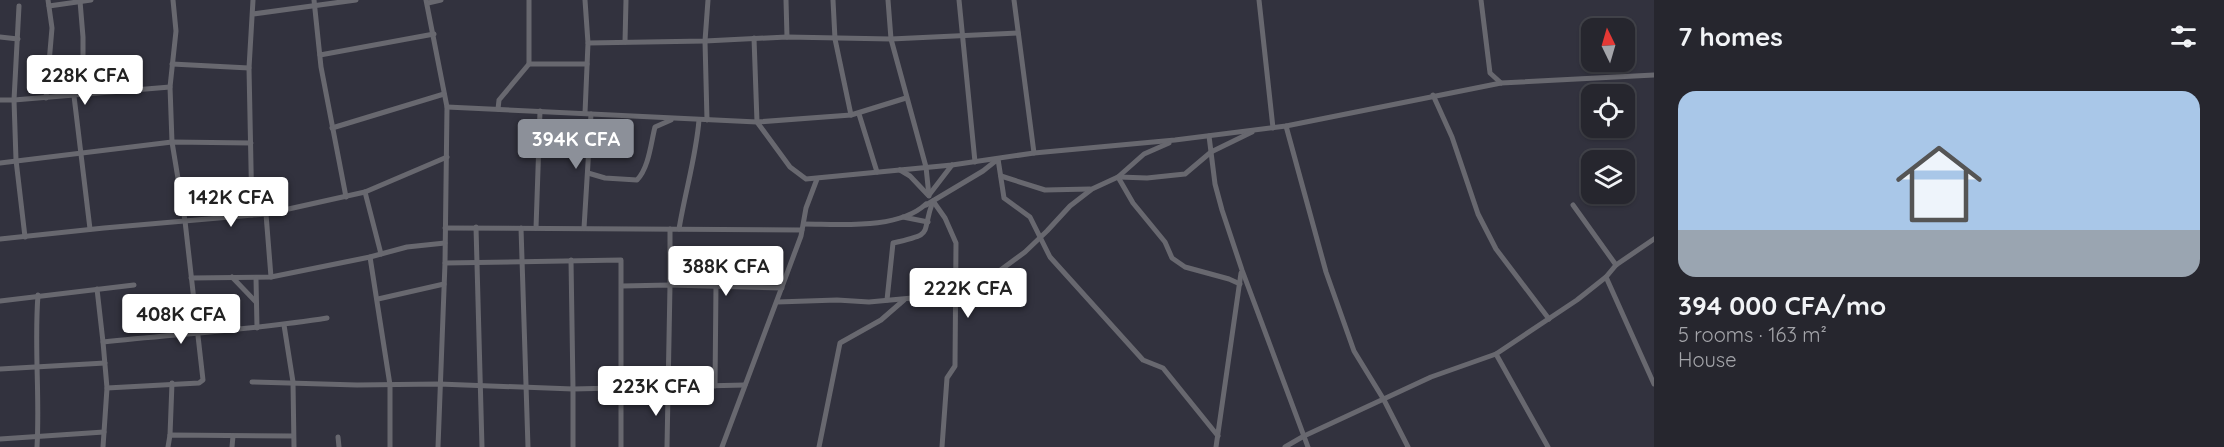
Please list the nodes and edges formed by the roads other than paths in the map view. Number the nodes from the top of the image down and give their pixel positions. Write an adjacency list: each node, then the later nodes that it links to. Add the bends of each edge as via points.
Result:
1 (91, 0): 17 (street)
2 (173, 0): 36 (street, via 176,31)
3 (253, 0): 22 (street)
4 (356, 0): 20 (street)
5 (441, 0): 18 (street)
6 (529, 0): 37 (street)
7 (585, 0): 34 (street)
8 (626, 0): 33 (street)
9 (708, 0): 32 (street)
10 (786, 0): 27 (street)
11 (832, 0): 30 (street)
12 (888, 0): 31 (street)
13 (958, 0): 25 (street)
14 (1014, 0): 23 (street)
15 (1259, 0): 63 (street)
16 (1481, 0): 41 (street, via 1490,72)
17 (80, 1): 19 (street); 44 (street)
18 (427, 2): 24 (street)
19 (48, 3): 47 (street, via 51,28)
20 (314, 3): 22 (street); 35 (street)
21 (19, 6): 29 (street)
22 (253, 14): 39 (street)
23 (1018, 33): 25 (street); 71 (street)
24 (434, 34): 35 (street); 43 (street)
25 (963, 36): 31 (street); 75 (street)
26 (0, 37): 29 (street)
27 (787, 37): 28 (street); 30 (street)
28 (754, 38): 32 (street); 60 (street)
29 (18, 39): 50 (street)
30 (835, 39): 31 (street); 56 (street)
31 (891, 39): 48 (street)
32 (705, 41): 33 (street); 59 (street)
33 (624, 42): 34 (street)
34 (588, 43): 38 (street)
35 (320, 55): 62 (street)
36 (172, 64): 39 (street); 42 (street)
37 (530, 64): 38 (street); 52 (street, via 499,100)
38 (587, 64): 54 (street)
39 (249, 68): 68 (street)
40 (1654, 75): 41 (street)
41 (1501, 83): 45 (street)
42 (170, 87): 44 (street); 67 (street)
43 (444, 94): 51 (street); 62 (street)
44 (83, 95): 46 (street)
45 (1433, 95): 61 (street); 139 (street, via 1478,214 1496,249)
46 (74, 96): 47 (street); 69 (street)
47 (45, 98): 50 (street)
48 (906, 98): 55 (street); 78 (street)
49 (0, 100): 50 (street)
50 (14, 100): 74 (street)
51 (447, 106): 52 (street); 72 (street)
52 (498, 109): 53 (street)
53 (540, 111): 54 (street); 99 (street)
54 (588, 113): 57 (street); 81 (street)
55 (860, 114): 56 (street); 80 (street)
56 (851, 115): 60 (street)
57 (674, 119): 58 (street); 81 (street, via 655,127 637,180)
58 (699, 120): 59 (street); 102 (street)
59 (707, 120): 60 (street)
60 (757, 122): 84 (street, via 790,167 806,179)
61 (1286, 126): 63 (street); 162 (street, via 1326,272 1353,351)
62 (332, 128): 87 (street)
63 (1273, 128): 64 (street)
64 (1256, 130): 65 (street); 70 (street)
65 (1209, 136): 66 (street); 70 (street)
66 (1175, 140): 71 (street); 83 (street, via 1144,154)
67 (172, 142): 68 (street); 69 (street); 93 (street)
68 (251, 143): 91 (street)
69 (80, 152): 74 (street); 103 (street)
70 (1211, 152): 83 (street, via 1185,174); 116 (street, via 1215,184)
71 (1034, 153): 73 (street)
72 (447, 157): 86 (street); 97 (street)
73 (998, 159): 75 (street); 82 (street); 88 (street)
74 (15, 160): 76 (street); 104 (street)
75 (975, 162): 77 (street)
76 (0, 163)
77 (952, 165): 78 (street); 88 (street)
78 (926, 167): 79 (street); 88 (street)
79 (900, 170): 80 (street); 88 (street)
80 (877, 172): 84 (street)
81 (588, 173): 100 (street)
82 (1001, 176): 85 (street, via 1045,190); 105 (street, via 1004,198 1030,217)
83 (1118, 177): 85 (street); 123 (street, via 1133,203 1165,242 1172,258 1185,267)
84 (817, 179): 96 (street)
85 (1092, 189): 105 (street)
86 (365, 192): 87 (street); 109 (street)
87 (346, 197): 90 (street)
88 (931, 199): 92 (street); 94 (street); 129 (street, via 956,243)
89 (1574, 205): 115 (street)
90 (266, 214): 91 (street); 118 (street)
91 (252, 215): 93 (street)
92 (902, 217): 94 (street); 96 (street, via 873,223)
93 (185, 221): 103 (street); 120 (street)
94 (928, 222): 134 (street, via 920,237 893,243)
95 (476, 227): 97 (street); 98 (street); 113 (street)
96 (803, 227): 102 (street); 128 (street)
97 (445, 228): 108 (street)
98 (521, 228): 99 (street); 111 (street)
99 (536, 228): 100 (street)
100 (584, 228): 101 (street)
101 (670, 229): 102 (street); 125 (street)
102 (679, 229)
103 (90, 230): 104 (street)
104 (25, 237): 106 (street)
105 (1039, 238): 129 (street, via 991,277); 168 (street, via 1050,257 1143,360 1163,368)
106 (0, 239)
107 (1654, 239): 115 (street)
108 (445, 243): 109 (street); 114 (street)
109 (381, 254): 110 (street)
110 (370, 257): 118 (street); 132 (street)
111 (523, 261): 112 (street); 113 (street); 157 (street)
112 (571, 261): 127 (street, via 621,260); 160 (street)
113 (476, 262): 114 (street); 155 (street)
114 (445, 263): 122 (street)
115 (1616, 265): 119 (street)
116 (1242, 270): 123 (street); 169 (street)
117 (232, 277): 120 (street); 121 (street); 137 (street)
118 (271, 277): 121 (street)
119 (1606, 277): 139 (street); 152 (street)
120 (191, 278): 142 (street)
121 (256, 278): 137 (street)
122 (444, 284): 132 (street); 151 (street)
123 (1240, 284): 168 (street)
124 (134, 285): 130 (street)
125 (670, 285): 126 (street); 127 (street); 159 (street)
126 (716, 285): 128 (street); 156 (street)
127 (622, 286): 161 (street)
128 (782, 288): 136 (street)
129 (957, 288): 133 (street); 188 (street, via 955,366 948,378)
130 (97, 289): 131 (street); 143 (street)
131 (38, 295): 135 (street); 146 (street)
132 (378, 299): 153 (street)
133 (905, 299): 134 (street); 187 (street, via 881,320 840,343)
134 (887, 300): 136 (street)
135 (0, 302)
136 (777, 302): 154 (street)
137 (257, 303): 141 (street)
138 (327, 318): 140 (street)
139 (1549, 320): 144 (street)
140 (284, 325): 141 (street); 149 (street)
141 (257, 328): 142 (street)
142 (197, 332): 143 (street); 150 (street, via 203,380)
143 (103, 342): 145 (street)
144 (1496, 354): 162 (street, via 1431,377); 172 (street)
145 (105, 363): 146 (street); 158 (street)
146 (36, 366): 147 (street); 164 (street)
147 (0, 369)
148 (252, 382): 149 (street)
149 (293, 382): 153 (street); 167 (street)
150 (172, 383): 158 (street); 165 (street)
151 (440, 384): 153 (street); 155 (street); 180 (street)
152 (1654, 384)
153 (390, 385): 179 (street)
154 (745, 385): 156 (street); 186 (street)
155 (479, 386): 157 (street); 181 (street)
156 (716, 386): 159 (street)
157 (526, 387): 160 (street); 182 (street)
158 (107, 388): 163 (street)
159 (668, 388): 161 (street); 185 (street)
160 (573, 389): 161 (street); 183 (street)
161 (622, 389): 184 (street)
162 (1384, 400): 169 (street); 192 (street)
163 (104, 432): 164 (street); 174 (street)
164 (38, 435): 171 (street); 173 (street)
165 (170, 435): 166 (street); 175 (street)
166 (233, 436): 167 (street); 176 (street)
167 (293, 436): 177 (street)
168 (1218, 436): 189 (street)
169 (1304, 436): 190 (street); 191 (street)
170 (338, 437): 178 (street)
171 (0, 439)
172 (1546, 446)
173 (37, 447)
174 (103, 447)
175 (168, 447)
176 (232, 447)
177 (294, 447)
178 (339, 447)
179 (390, 447)
180 (438, 447)
181 (482, 447)
182 (528, 447)
183 (573, 447)
184 (621, 447)
185 (667, 447)
186 (722, 447)
187 (819, 447)
188 (942, 447)
189 (1216, 447)
190 (1285, 447)
191 (1308, 447)
192 (1408, 447)

